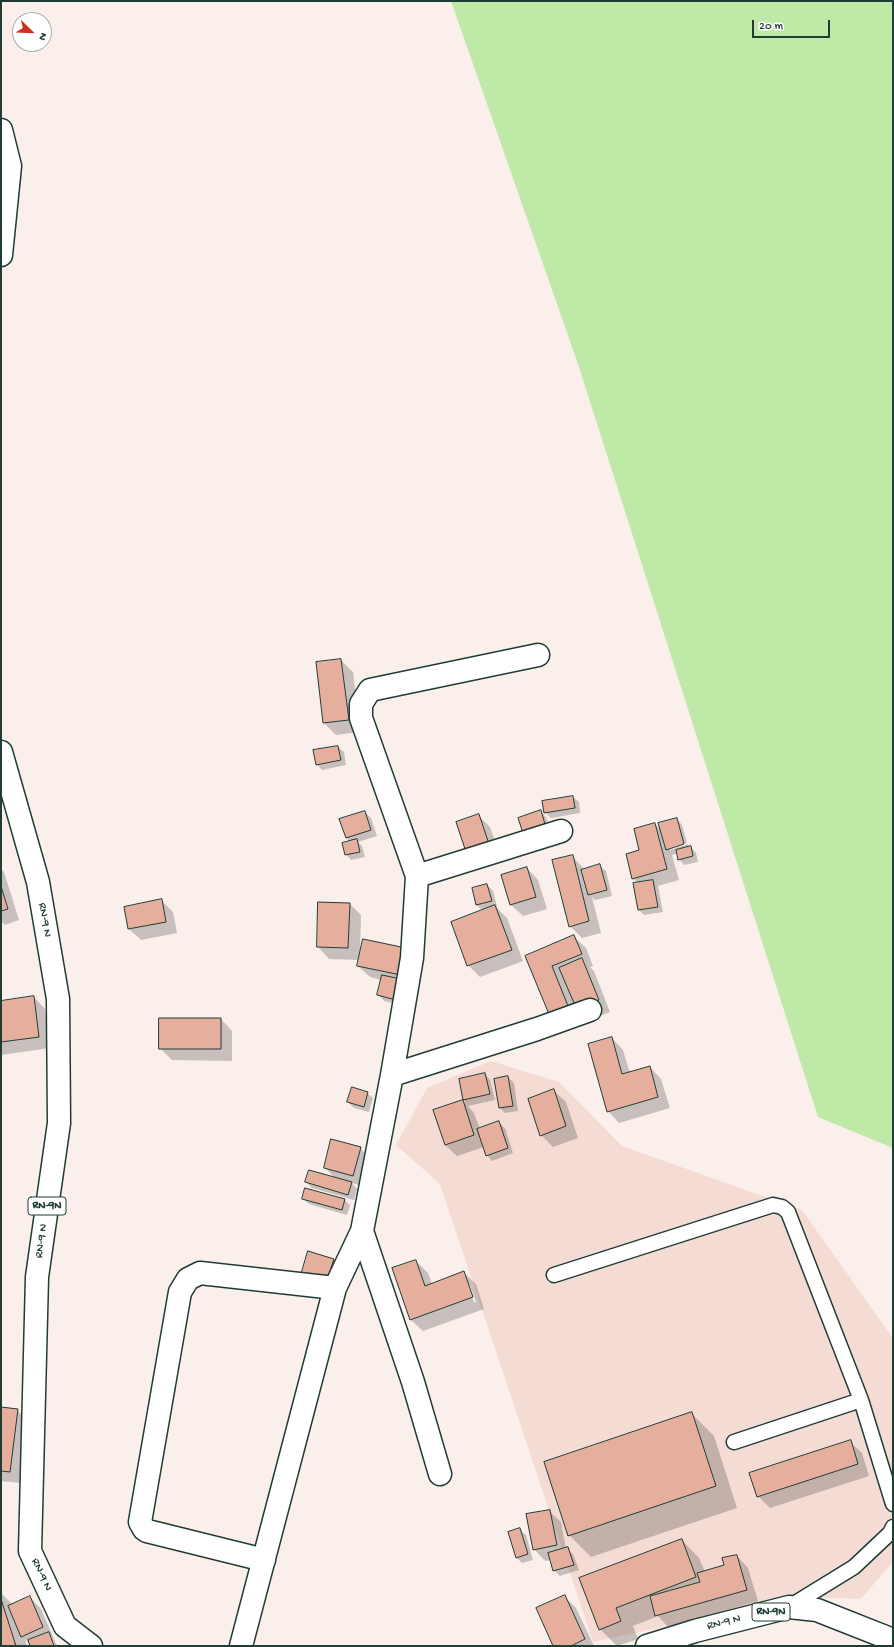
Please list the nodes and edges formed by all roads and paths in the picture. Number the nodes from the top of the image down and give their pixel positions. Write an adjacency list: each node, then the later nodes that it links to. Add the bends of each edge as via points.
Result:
1 (1, 130): 2 (street, via 10,166)
2 (1, 255)
3 (538, 655): 6 (street, via 370,690 361,704 361,718)
4 (1, 752): 20 (street, RN-9 N / RN-9N, via 38,882 58,999 59,1123 37,1277 30,1551 65,1626)
5 (561, 831): 6 (street)
6 (417, 876): 8 (street, via 412,958)
7 (590, 1010): 8 (street)
8 (392, 1075): 9 (street)
9 (362, 1230): 11 (street); 14 (street, via 413,1382)
10 (554, 1275): 12 (lane, via 773,1205 782,1207 788,1212)
11 (335, 1288): 17 (street); 17 (street, via 200,1273 188,1280 180,1292 140,1522 147,1531)
12 (861, 1400): 13 (lane); 15 (lane)
13 (734, 1442)
14 (440, 1474)
15 (893, 1504)
16 (893, 1527): 18 (lane, via 890,1533 854,1567)
17 (264, 1560): 21 (street)
18 (789, 1607): 19 (street, RN-9 N / RN-9N, via 817,1610); 22 (street, RN-9 N / RN-9N)
19 (893, 1640)
20 (91, 1646)
21 (241, 1646)
22 (647, 1646)

